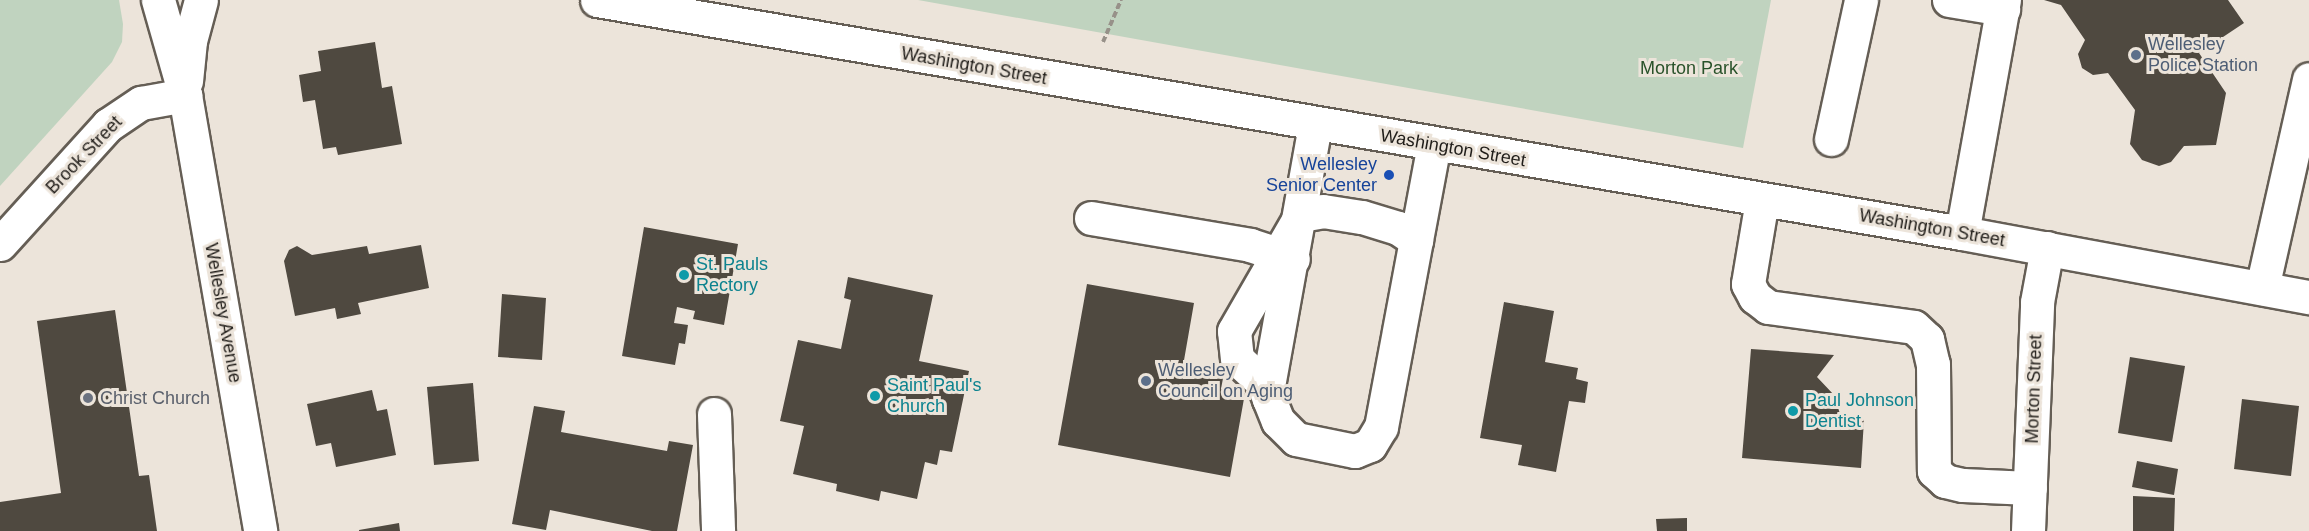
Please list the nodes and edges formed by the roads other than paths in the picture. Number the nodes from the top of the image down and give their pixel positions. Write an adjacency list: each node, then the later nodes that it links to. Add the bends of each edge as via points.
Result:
1 (158, 0): 8 (main road, Wellesley Avenue)
2 (201, 0): 8 (main road, Wellesley Avenue, via 190,40)
3 (597, 0): 9 (main road, Washington Street)
4 (1860, 0): 10 (main road)
5 (1949, 0): 6 (main road)
6 (2003, 5): 15 (main road)
7 (2309, 79): 20 (main road)
8 (185, 95): 17 (main road, Brook Street, via 141,103 115,119); 25 (main road, Wellesley Avenue)
9 (1316, 125): 11 (main road, Washington Street); 13 (main road)
10 (1831, 139)
11 (1434, 145): 12 (main road, Washington Street); 16 (main road)
12 (1762, 200): 15 (main road, Washington Street); 24 (main road, via 1749,284 1755,297 1768,307 1914,327 1927,339 1934,364 1934,471 1945,481 1963,485)
13 (1301, 214): 16 (main road, via 1323,211 1362,217 1398,228); 19 (main road)
14 (1091, 218): 19 (main road, via 1250,245)
15 (1962, 233): 18 (main road, Washington Street)
16 (1416, 240): 22 (main road, via 1377,438 1355,451 1296,440 1278,421)
17 (0, 244)
18 (2047, 248): 20 (main road, Washington Street); 24 (main road, Morton Street, via 2037,302)
19 (1285, 256): 22 (main road); 22 (main road, via 1236,321 1232,340 1237,359 1263,383)
20 (2262, 288): 21 (main road, Washington Street)
21 (2309, 297)
22 (1269, 399)
23 (714, 414): 26 (main road)
24 (2030, 488): 27 (main road, Morton Street)
25 (260, 531)
26 (718, 531)
27 (2028, 531)

